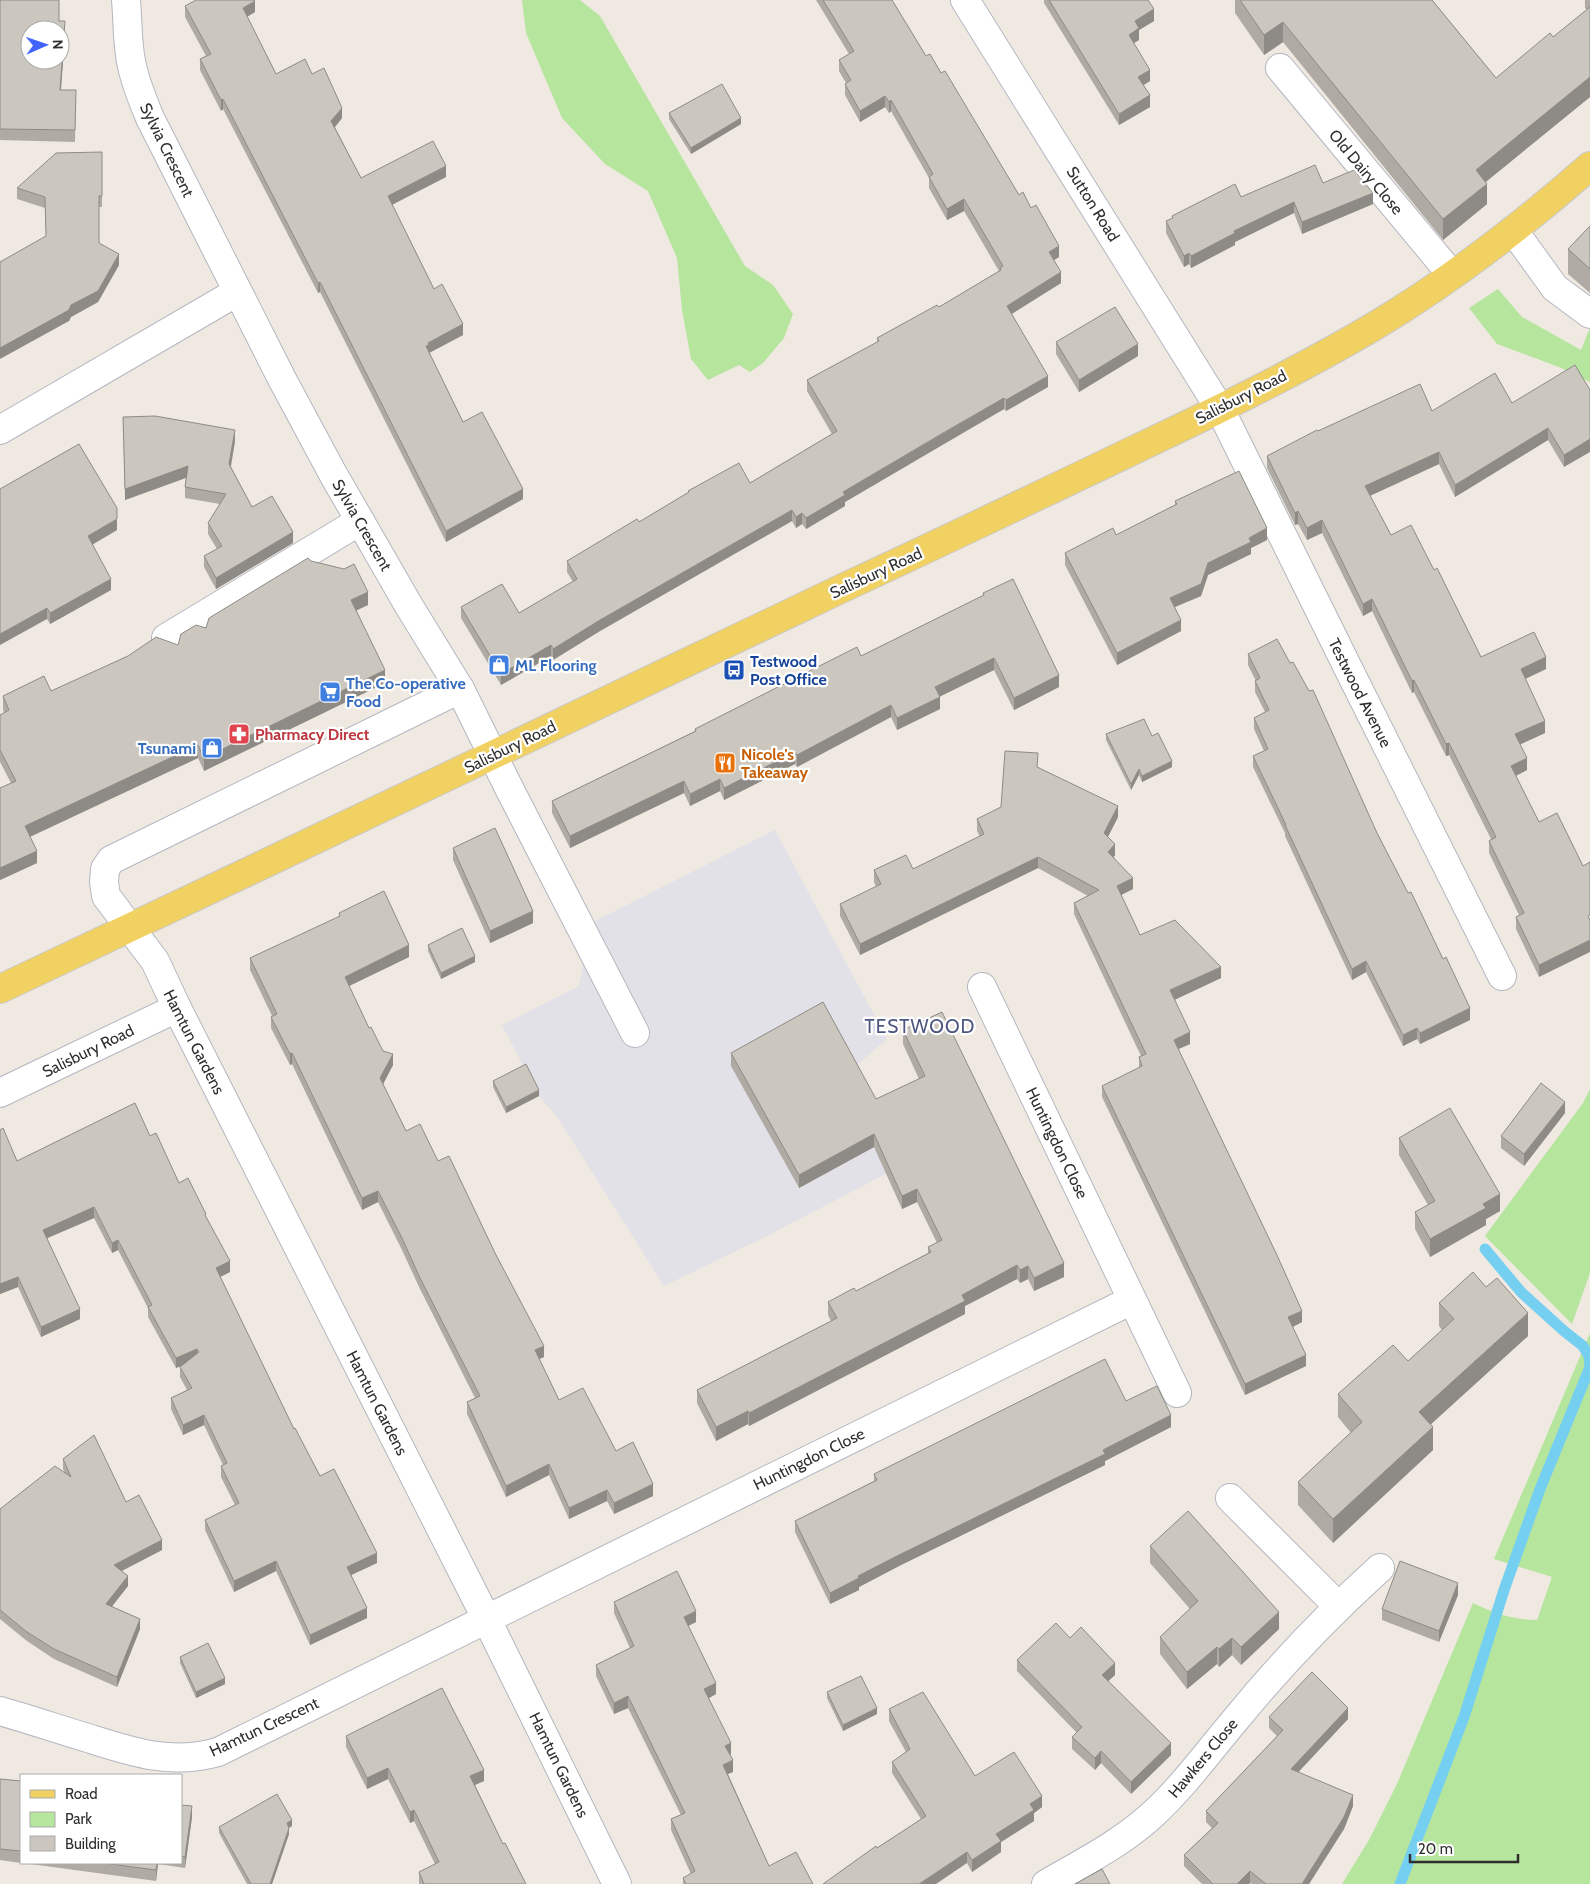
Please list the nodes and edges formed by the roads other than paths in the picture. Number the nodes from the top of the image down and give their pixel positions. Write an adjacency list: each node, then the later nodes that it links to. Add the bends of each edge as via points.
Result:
1 (126, 0): 7 (street, Sylvia Crescent, via 128,44 138,89)
2 (965, 0): 9 (street, Sutton Road)
3 (1280, 68): 6 (street, Old Dairy Close)
4 (1590, 166): 5 (main road, Salisbury Road)
5 (1513, 230): 6 (main road, Salisbury Road); 8 (street, via 1556,288)
6 (1452, 275): 9 (main road, Salisbury Road, via 1373,327)
7 (237, 292): 10 (street); 11 (street, Sylvia Crescent)
8 (1590, 314)
9 (1220, 409): 14 (main road, Salisbury Road); 16 (street, Testwood Avenue)
10 (0, 430)
11 (360, 521): 12 (street); 13 (street, Sylvia Crescent)
12 (166, 638)
13 (460, 689): 14 (street, Sylvia Crescent); 15 (street, via 111,860 105,869 106,896)
14 (493, 755): 15 (main road, Salisbury Road); 20 (street, Sylvia Crescent)
15 (131, 927): 18 (main road, Salisbury Road); 19 (street, Hamtun Gardens, via 155,961)
16 (1502, 976)
17 (982, 987): 22 (street, Huntingdon Close)
18 (0, 989)
19 (177, 1008): 21 (street, Salisbury Road); 27 (street, Hamtun Gardens)
20 (636, 1033)
21 (0, 1093)
22 (1132, 1300): 23 (street, Huntingdon Close); 27 (street, Huntingdon Close)
23 (1178, 1394)
24 (1230, 1498): 26 (street)
25 (1380, 1568): 26 (street, Hawkers Close)
26 (1338, 1606): 30 (street, Hawkers Close, via 1272,1677 1177,1791 1122,1839)
27 (486, 1618): 28 (street, Hamtun Crescent, via 239,1742 199,1757 155,1756 129,1751); 29 (street, Hamtun Gardens)
28 (0, 1711)
29 (617, 1884)
30 (1046, 1884)

